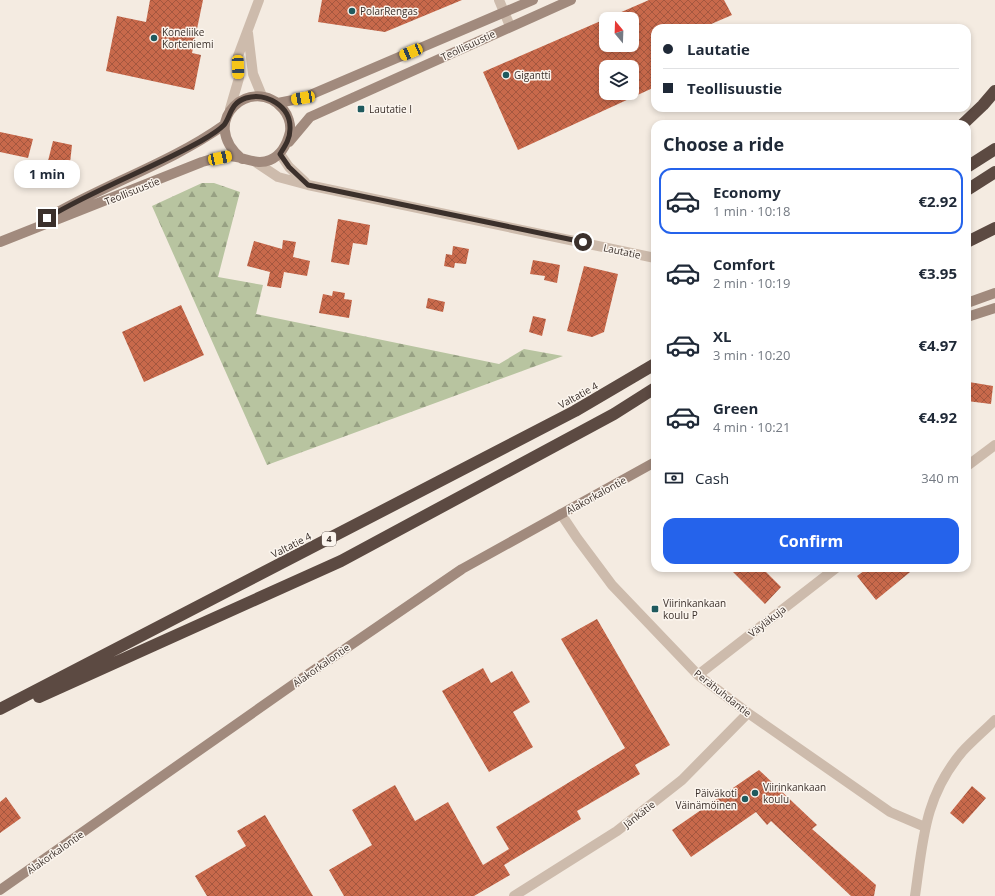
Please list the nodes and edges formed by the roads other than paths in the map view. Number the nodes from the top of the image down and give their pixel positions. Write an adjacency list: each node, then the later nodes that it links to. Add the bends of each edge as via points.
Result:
1 (258, 0): 7 (street)
2 (499, 0): 5 (street)
3 (533, 0): 5 (street, Teollisuustie)
4 (571, 0): 6 (street, Teollisuustie)
5 (504, 13): 6 (street); 10 (street, Teollisuustie, via 303,98)
6 (510, 26): 14 (street, Teollisuustie, via 310,117)
7 (248, 30): 9 (street, via 253,74); 11 (street, via 238,56 239,78)
8 (995, 91): 12 (highway)
9 (262, 96): 10 (street); 11 (street, via 244,98)
10 (278, 103): 14 (street, via 287,114 290,129)
11 (230, 109): 13 (street)
12 (967, 120)
13 (224, 124): 17 (street, via 225,138 231,150); 24 (street, Teollisuustie, via 202,140 71,204)
14 (287, 143): 16 (street)
15 (995, 149): 19 (highway)
16 (280, 154): 18 (street); 21 (street, via 289,167)
17 (242, 159): 18 (street); 24 (street, Teollisuustie, via 228,156 202,162)
18 (257, 163): 21 (street, Lautatie, via 278,177)
19 (971, 164)
20 (995, 172): 22 (highway)
21 (308, 185): 27 (street, Lautatie)
22 (971, 187)
23 (995, 228): 25 (highway)
24 (24, 232): 26 (street, Teollisuustie)
25 (971, 240)
26 (0, 242)
27 (651, 257)
28 (995, 293): 29 (street)
29 (971, 301)
30 (995, 308): 31 (street)
31 (971, 316)
32 (651, 366): 42 (highway, Valtatie 4 / 4, via 574,411)
33 (651, 391): 35 (highway)
34 (651, 396): 35 (highway)
35 (614, 414): 44 (highway, via 341,561)
36 (995, 445): 37 (street)
37 (971, 463)
38 (651, 464): 39 (street, Alakorkalontie)
39 (561, 514): 41 (street, Perähuhdantie, via 612,586); 47 (street, Alakorkalontie, via 462,570 404,608)
40 (831, 572): 41 (street, Väyläkuja)
41 (698, 675): 43 (street, Perähuhdantie)
42 (0, 709)
43 (748, 713): 46 (street, Perähuhdantie, via 890,812); 48 (street, Jänkätie, via 682,780 617,831)
44 (0, 714)
45 (995, 720): 46 (street, via 962,752 947,772 934,797)
46 (925, 826): 49 (street)
47 (0, 890)
48 (514, 896)
49 (916, 896)

